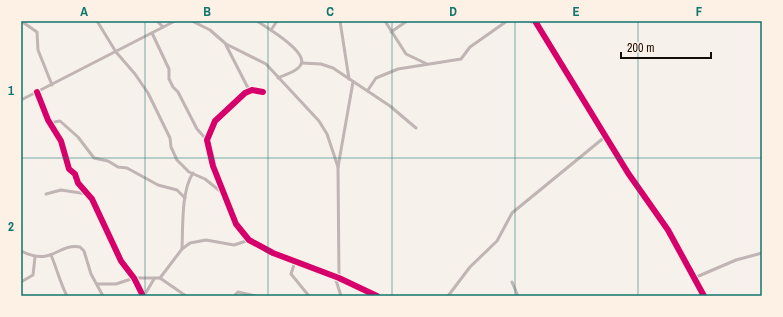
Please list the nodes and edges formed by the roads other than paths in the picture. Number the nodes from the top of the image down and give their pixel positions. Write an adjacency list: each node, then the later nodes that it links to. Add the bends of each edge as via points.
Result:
1 (97, 21): 21 (street)
2 (157, 21): 16 (street)
3 (175, 21): 16 (street)
4 (192, 21): 20 (street, via 210,30)
5 (257, 21): 17 (street)
6 (277, 21): 17 (street)
7 (340, 21): 25 (street)
8 (385, 21): 18 (street)
9 (407, 21): 18 (street)
10 (498, 21): 15 (street)
11 (507, 21): 15 (street)
12 (529, 21): 14 (street)
13 (21, 22): 27 (street, via 36,32 38,50)
14 (536, 23): 35 (street)
15 (501, 25): 23 (street, via 470,47 461,59)
16 (162, 27): 19 (street)
17 (271, 30): 22 (street, via 297,51)
18 (391, 32): 23 (street, via 406,54)
19 (152, 33): 21 (street); 36 (street, via 169,69 169,79 173,87 197,129)
20 (226, 44): 24 (street, via 266,64); 28 (street)
21 (116, 52): 27 (street); 38 (street, via 148,93 170,138 177,160)
22 (302, 63): 24 (street, via 293,71); 25 (street, via 327,66)
23 (427, 64): 29 (street, via 381,75)
24 (278, 78): 37 (street, via 319,121 327,134)
25 (349, 79): 26 (street)
26 (353, 82): 29 (street); 37 (street)
27 (52, 85): 30 (street)
28 (249, 90): 31 (street); 36 (street, via 215,121)
29 (368, 90): 34 (street)
30 (37, 92): 32 (street); 33 (street)
31 (263, 92)
32 (21, 100)
33 (49, 123): 40 (street, via 61,141 69,169); 42 (street, via 60,121 78,137 94,158 132,170 158,185 177,190)
34 (416, 128)
35 (606, 136): 55 (street, via 628,173 668,230); 68 (street, via 512,213 497,241 470,267)
36 (207, 140): 41 (street, via 212,164)
37 (338, 167): 54 (street)
38 (193, 173): 41 (street); 42 (street)
39 (46, 194): 40 (street, via 61,190)
40 (88, 195): 51 (street, via 94,202 121,260)
41 (225, 195): 43 (street, via 236,224)
42 (186, 198): 44 (street)
43 (249, 240): 44 (street, via 234,246 214,240 198,240); 49 (street)
44 (182, 249): 53 (street)
45 (21, 251): 48 (street)
46 (762, 253): 55 (street, via 736,260)
47 (52, 255): 48 (street); 58 (street, via 69,248 80,247); 59 (street, via 60,284)
48 (35, 257): 56 (street, via 33,275)
49 (295, 262): 50 (street); 65 (street, via 291,274)
50 (335, 276): 54 (street); 66 (street)
51 (134, 278): 52 (street); 58 (street, via 116,284); 61 (street)
52 (154, 278): 53 (street); 61 (street)
53 (160, 278): 62 (street)
54 (339, 278): 67 (street)
55 (694, 278): 70 (street)
56 (21, 282)
57 (512, 282): 69 (street)
58 (97, 284): 60 (street)
59 (67, 296)
60 (103, 296)
61 (144, 296)
62 (186, 296)
63 (234, 296): 64 (street, via 238,292)
64 (256, 296)
65 (309, 296)
66 (341, 296)
67 (377, 296)
68 (448, 296)
69 (518, 296)
70 (704, 296)

